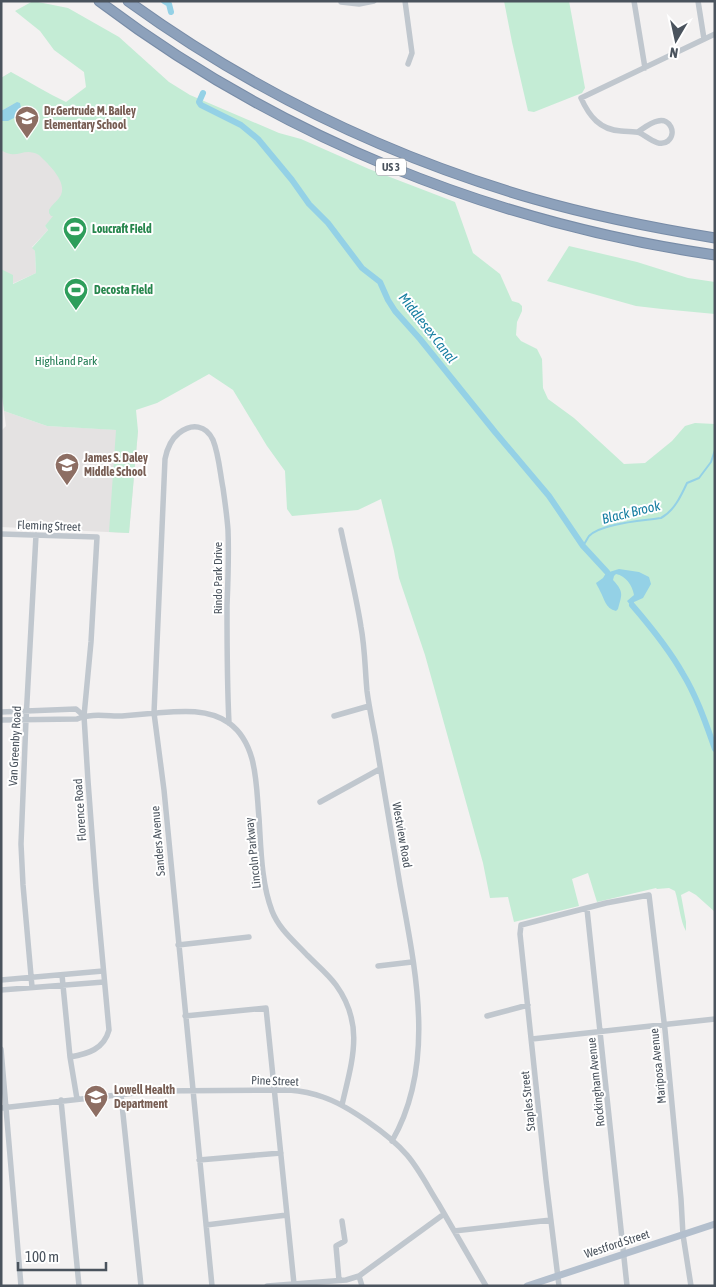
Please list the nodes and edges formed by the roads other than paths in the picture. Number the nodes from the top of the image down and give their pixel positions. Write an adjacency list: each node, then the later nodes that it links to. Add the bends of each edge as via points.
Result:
1 (99, 1): 14 (highway, US 3, via 231,89 395,169 468,197 543,220)
2 (374, 1): 6 (street, via 359,4)
3 (405, 1): 10 (street, via 412,53)
4 (634, 1): 11 (street)
5 (698, 1): 9 (street)
6 (341, 2)
7 (132, 3): 13 (highway, US 3, via 206,54 261,86 414,158 494,187 561,206)
8 (715, 34): 9 (street)
9 (704, 39): 11 (street)
10 (408, 64)
11 (645, 68): 12 (street, via 582,98 600,125 615,131)
12 (638, 132): 12 (street, via 660,144 667,142 672,133 667,122 662,120)
13 (715, 238)
14 (715, 255)
15 (209, 434): 23 (street, Sanders Avenue, via 201,427 188,428 174,438 166,451); 28 (street, Rindo Park Drive, via 216,451 228,529)
16 (341, 530): 20 (street, Westview Road, via 362,628)
17 (1, 534): 18 (street, Fleming Street)
18 (36, 535): 19 (street, Fleming Street); 21 (street, Van Greenby Road)
19 (97, 537): 24 (street, Florence Road)
20 (370, 706): 25 (street); 29 (street, Westview Road)
21 (26, 711): 22 (street, Lincoln Parkway); 24 (street, Lincoln Parkway, via 76,710); 27 (street, Van Greenby Road)
22 (1, 712)
23 (154, 713): 24 (street, Lincoln Parkway); 28 (street, Lincoln Parkway, via 198,712); 33 (street, Sanders Avenue)
24 (84, 716): 27 (street, Lincoln Parkway, via 77,720); 36 (street, Florence Road)
25 (334, 716)
26 (1, 720): 27 (street, Lincoln Parkway)
27 (26, 720): 38 (street, Van Greenby Road, via 22,864)
28 (229, 723): 58 (street, Lincoln Parkway, via 246,744 254,766 262,866 273,914 285,932 336,986 350,1016 354,1049)
29 (380, 769): 30 (street); 34 (street, Westview Road)
30 (320, 802)
31 (587, 908): 44 (street, Staples Street, via 521,925); 48 (street, Mariposa Avenue, via 649,895); 49 (street, Rockingham Avenue)
32 (250, 937): 33 (street)
33 (178, 945): 45 (street, Sanders Avenue)
34 (412, 962): 35 (street); 60 (street, Westview Road, via 418,996 416,1064 405,1113)
35 (378, 966)
36 (103, 971): 37 (street); 40 (street, Florence Road)
37 (62, 974): 38 (street); 41 (street)
38 (31, 977): 39 (street); 42 (street, Van Greenby Road)
39 (1, 980)
40 (104, 982): 41 (street); 52 (street, Florence Road, via 109,1023 107,1036 95,1050)
41 (63, 985): 42 (street); 52 (street)
42 (32, 987): 43 (street)
43 (1, 990)
44 (528, 1005): 46 (street); 50 (street, Staples Street)
45 (185, 1016): 53 (street, via 266,1008); 54 (street, Sanders Avenue)
46 (487, 1016)
47 (715, 1019): 48 (street)
48 (664, 1024): 49 (street); 70 (street, Mariposa Avenue)
49 (600, 1031): 50 (street); 71 (street, Rockingham Avenue)
50 (532, 1039): 65 (street, Staples Street)
51 (1, 1049): 59 (street)
52 (70, 1057): 56 (street)
53 (274, 1089): 54 (street, Pine Street); 58 (street, Pine Street, via 313,1094); 61 (street)
54 (193, 1090): 55 (street, Pine Street); 62 (street, Sanders Avenue)
55 (121, 1094): 56 (street, Pine Street); 78 (street)
56 (77, 1099): 57 (street, Pine Street)
57 (61, 1100): 59 (street, Pine Street); 77 (street)
58 (342, 1105): 60 (street, Pine Street)
59 (4, 1107): 76 (street)
60 (392, 1141): 63 (street, Pine Street, via 412,1162)
61 (280, 1153): 62 (street); 64 (street)
62 (199, 1160): 68 (street, Sanders Avenue)
63 (444, 1214): 69 (street, Pine Street); 72 (street)
64 (287, 1216): 68 (street); 75 (street)
65 (551, 1220): 69 (street); 73 (street, Staples Street)
66 (342, 1221): 74 (street, via 346,1241 336,1246)
67 (715, 1224): 70 (main road, Westford Street)
68 (206, 1225): 79 (street, Sanders Avenue)
69 (454, 1231): 82 (street, Pine Street)
70 (683, 1235): 71 (main road, Westford Street); 86 (street, Mariposa Avenue)
71 (624, 1254): 73 (main road, Westford Street); 85 (street, Rockingham Avenue)
72 (359, 1276): 74 (street); 81 (street)
73 (558, 1276): 83 (main road, Westford Street); 84 (street, Staples Street)
74 (339, 1280): 75 (street)
75 (292, 1285): 80 (street)
76 (21, 1286)
77 (79, 1286)
78 (141, 1286)
79 (212, 1286)
80 (267, 1286)
81 (362, 1286)
82 (486, 1286)
83 (527, 1286)
84 (560, 1286)
85 (627, 1286)
86 (691, 1286)

